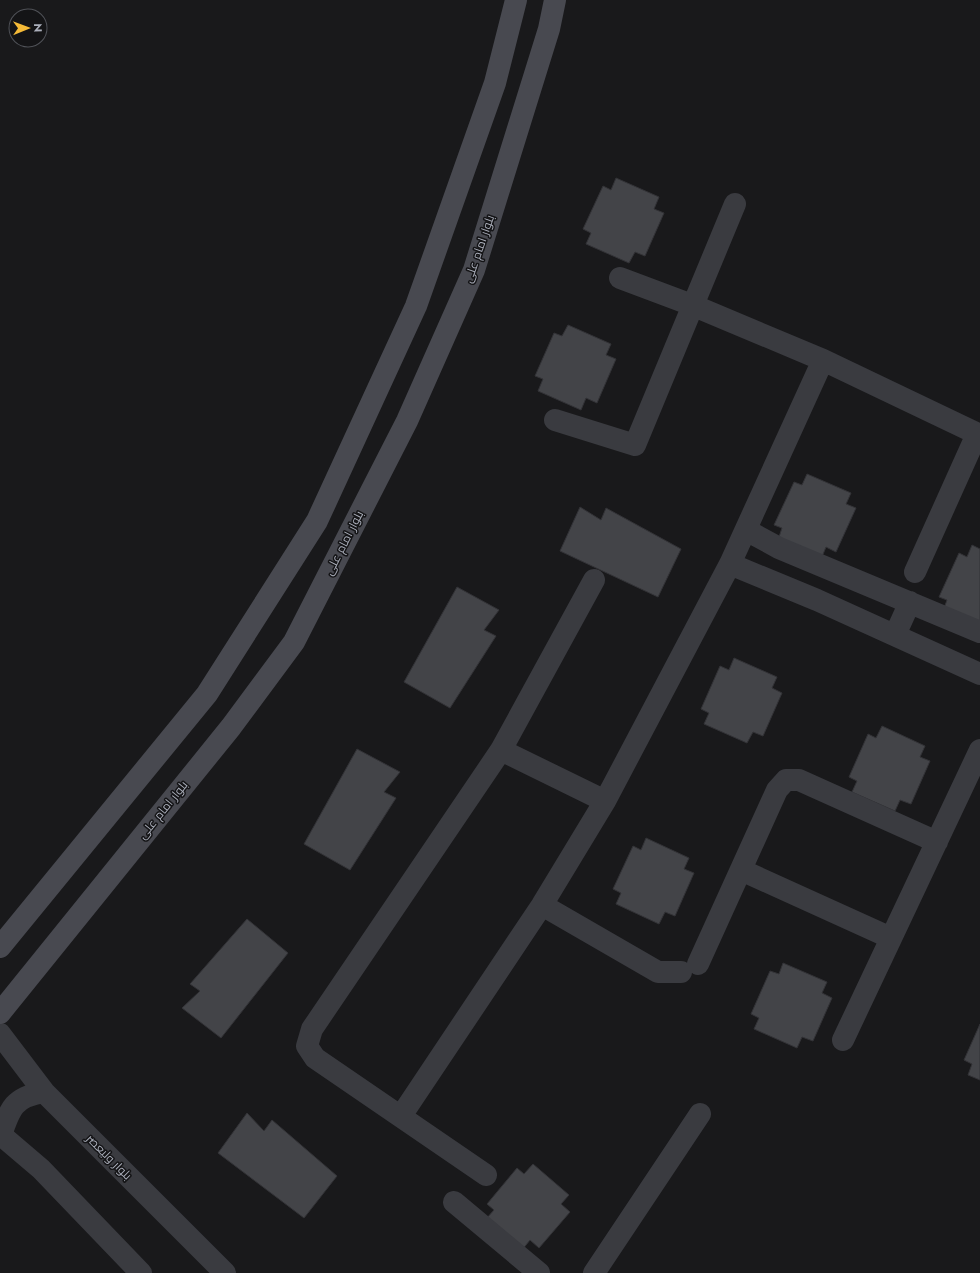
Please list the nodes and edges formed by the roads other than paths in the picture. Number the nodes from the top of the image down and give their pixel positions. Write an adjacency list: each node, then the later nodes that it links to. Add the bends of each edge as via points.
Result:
1 (516, 0): 24 (main road, via 494,83 416,306 317,521 206,694)
2 (555, 0): 25 (main road, بلوار امام علی, via 549,30 474,270 407,421 294,642 231,727)
3 (735, 204): 5 (street)
4 (620, 278): 5 (street)
5 (692, 305): 6 (street); 7 (street, via 635,445)
6 (823, 360): 8 (street); 9 (street)
7 (555, 420)
8 (979, 434): 11 (street)
9 (746, 530): 10 (street); 13 (street, via 779,548)
10 (730, 564): 15 (street); 19 (street)
11 (915, 572)
12 (594, 580): 17 (street)
13 (910, 602): 14 (street); 15 (street)
14 (980, 632)
15 (895, 635): 16 (street)
16 (980, 674)
17 (501, 750): 19 (street); 30 (street, via 312,1029 307,1046 316,1058)
18 (980, 750): 20 (street)
19 (605, 801): 22 (street)
20 (937, 842): 21 (street, via 799,780 786,780 777,790); 23 (street)
21 (741, 870): 22 (street, via 689,968 658,972); 23 (street)
22 (542, 905): 30 (street)
23 (891, 938): 27 (street)
24 (0, 947)
25 (0, 1013)
26 (0, 1034): 28 (street, بلوار ولیعصر)
27 (843, 1040)
28 (44, 1092): 31 (street, via 28,1095 15,1104); 35 (street, بلوار ولیعصر)
29 (700, 1114): 37 (street)
30 (401, 1116): 32 (street)
31 (0, 1134): 34 (street, via 41,1169)
32 (486, 1175)
33 (454, 1202): 36 (street)
34 (141, 1273)
35 (225, 1273)
36 (539, 1273)
37 (594, 1273)

